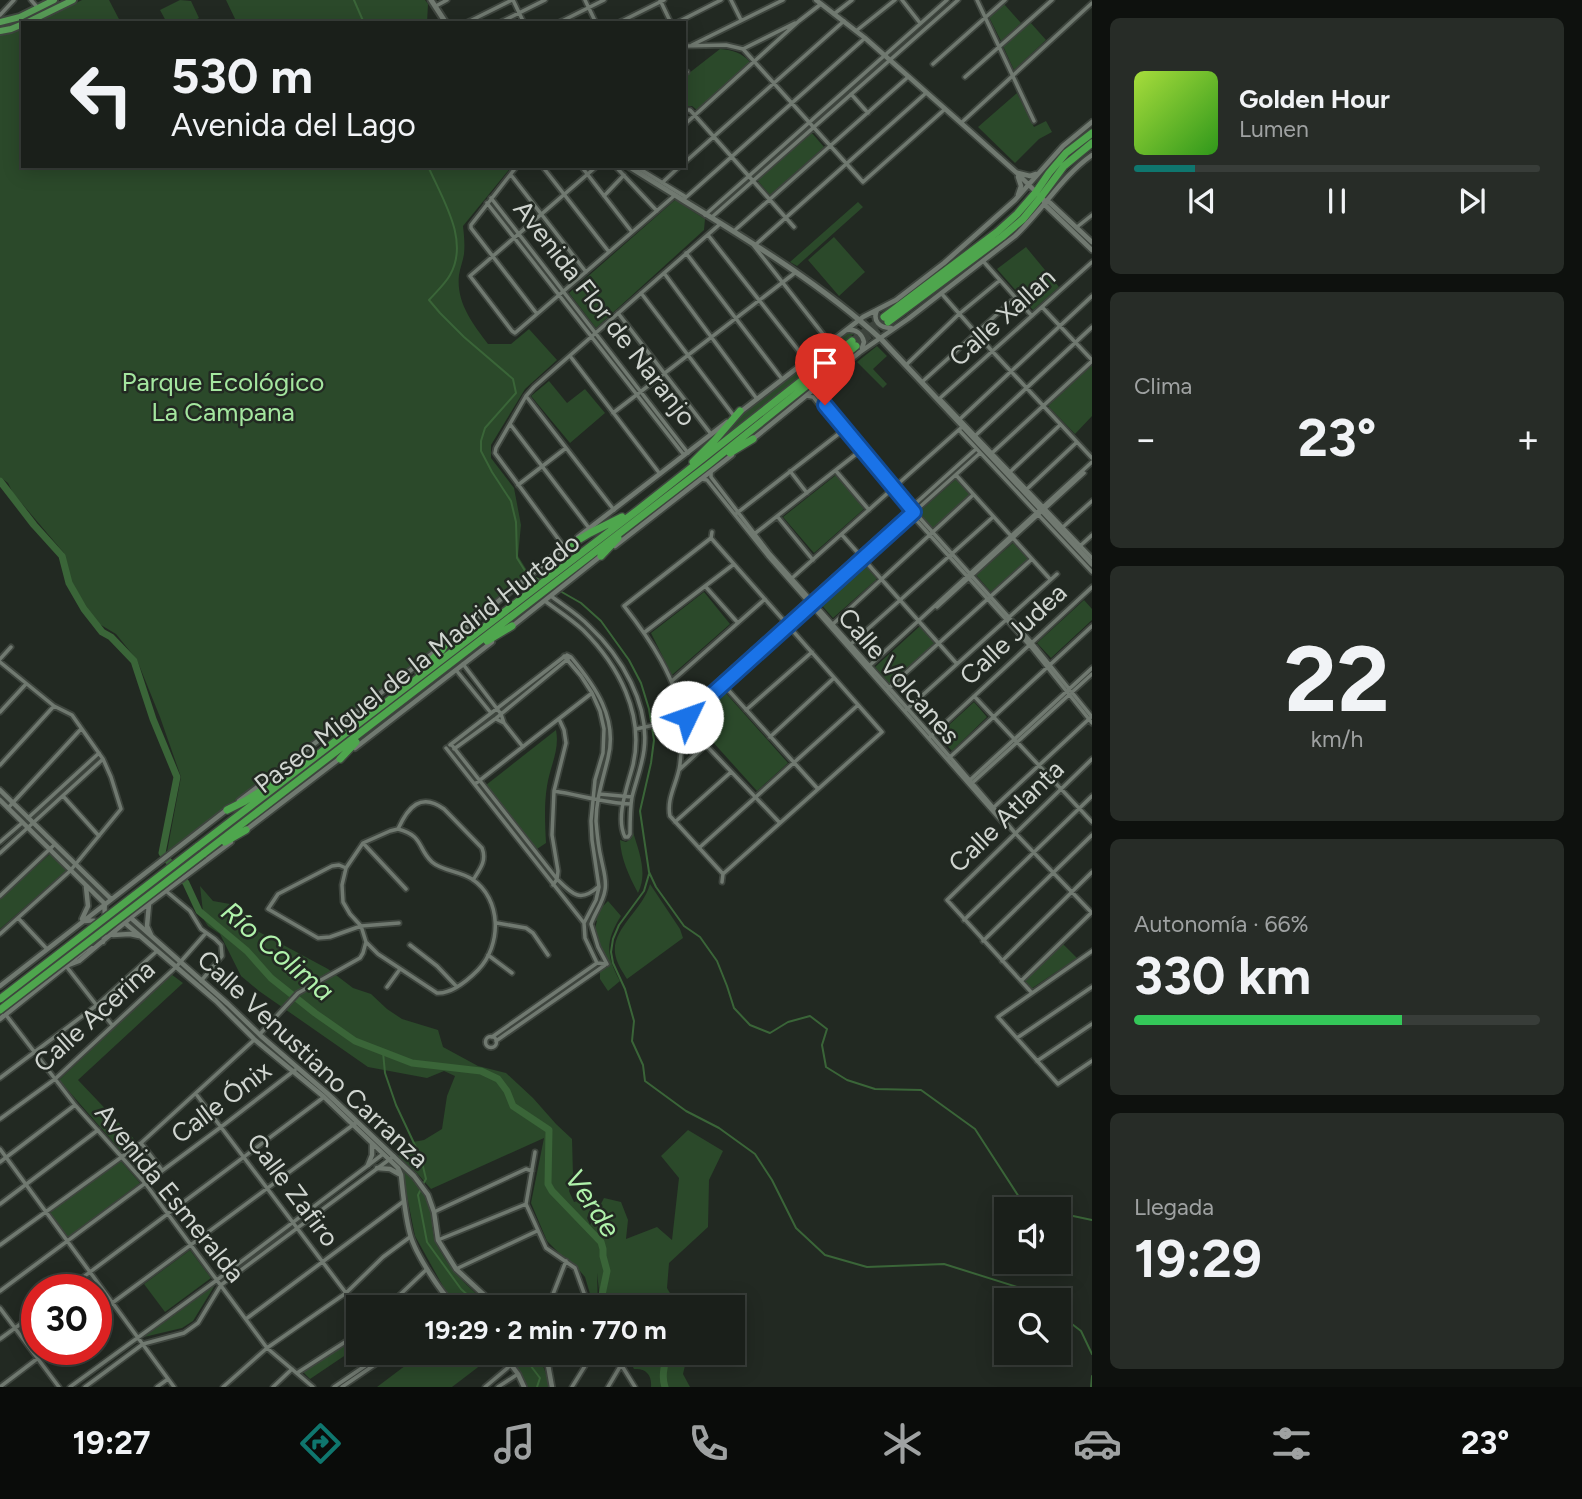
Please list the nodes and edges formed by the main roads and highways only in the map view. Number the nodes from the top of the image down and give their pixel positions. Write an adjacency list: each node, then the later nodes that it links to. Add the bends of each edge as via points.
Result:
1 (54, 0): 6 (main road)
2 (73, 0): 4 (main road)
3 (431, 0): 5 (main road)
4 (28, 21)
5 (445, 21)
6 (0, 22)
7 (21, 24): 8 (main road)
8 (0, 31)
9 (1092, 125): 12 (highway)
10 (1092, 133): 12 (highway)
11 (1092, 145): 14 (highway, via 1064,166)
12 (1066, 153): 14 (highway, via 1049,173)
13 (636, 168): 24 (main road, via 845,306 939,399 961,428)
14 (1043, 199): 15 (highway, via 1002,237)
15 (886, 319)
16 (737, 414): 19 (highway)
17 (753, 439): 18 (highway)
18 (709, 468): 19 (highway, Paseo Miguel de la Madrid Hurtado, via 856,346); 21 (highway, Paseo Miguel de la Madrid Hurtado)
19 (685, 473): 20 (highway, Paseo Miguel de la Madrid Hurtado)
20 (639, 509): 22 (highway); 25 (highway, Paseo Miguel de la Madrid Hurtado, via 547,579)
21 (636, 520): 23 (highway); 25 (highway, Paseo Miguel de la Madrid Hurtado)
22 (565, 548)
23 (601, 556)
24 (1092, 564)
25 (548, 590): 28 (highway, Paseo Miguel de la Madrid Hurtado); 29 (highway, Paseo Miguel de la Madrid Hurtado)
26 (512, 626): 28 (highway)
27 (447, 642): 29 (highway)
28 (455, 666): 30 (highway, Paseo Miguel de la Madrid Hurtado)
29 (408, 685): 32 (highway, Paseo Miguel de la Madrid Hurtado)
30 (373, 725): 31 (highway); 35 (highway, Paseo Miguel de la Madrid Hurtado)
31 (340, 759)
32 (303, 767): 33 (highway); 35 (highway, Paseo Miguel de la Madrid Hurtado)
33 (227, 810)
34 (246, 830): 35 (highway)
35 (200, 851): 36 (highway, Paseo Miguel de la Madrid Hurtado, bridge); 37 (highway, Paseo Miguel de la Madrid Hurtado, bridge)
36 (0, 999)
37 (3, 1012)

